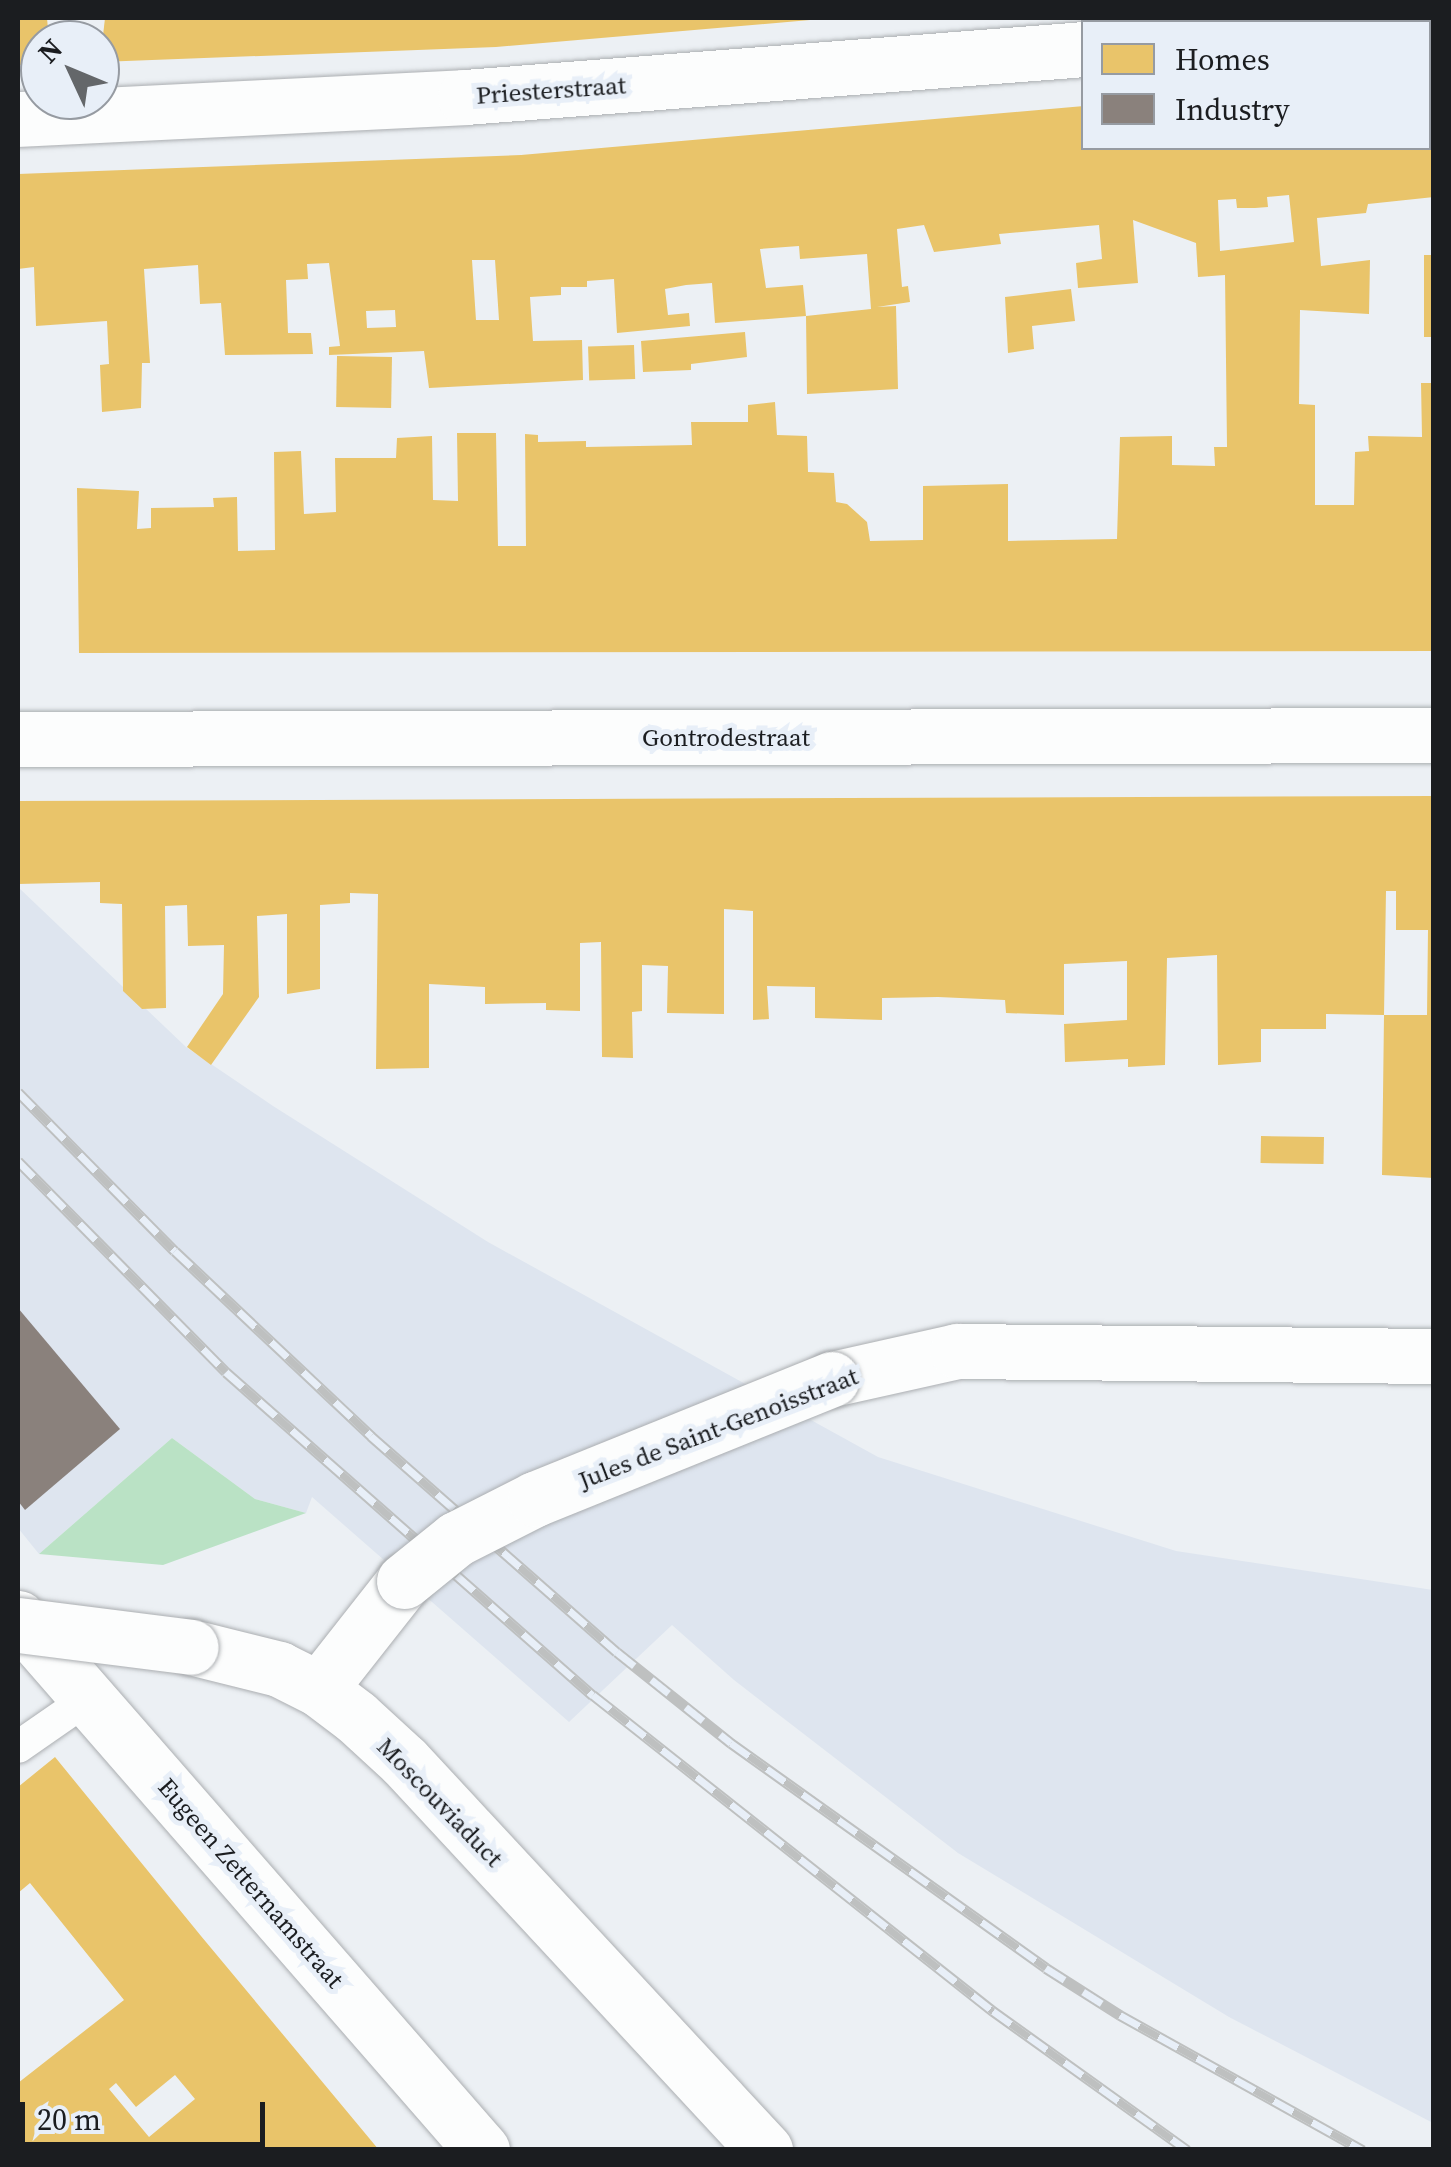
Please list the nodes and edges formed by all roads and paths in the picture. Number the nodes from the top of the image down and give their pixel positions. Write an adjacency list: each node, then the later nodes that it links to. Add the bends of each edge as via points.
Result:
1 (1081, 49): 2 (street, Priesterstraat, via 484,96)
2 (18, 119)
3 (1434, 735): 4 (street, Gontrodestraat)
4 (18, 739)
5 (1434, 1356): 7 (street, Jules de Saint-Genoisstraat, bridge, via 957,1351 832,1379 535,1499 456,1539 404,1581)
6 (18, 1622): 7 (street, Moscouviaduct, bridge, via 246,1658); 8 (street, Eugeen Zetternamstraat)
7 (319, 1689): 11 (street, Moscouviaduct, via 404,1761)
8 (90, 1697): 9 (lane); 10 (street, Eugeen Zetternamstraat)
9 (18, 1747)
10 (482, 2150)
11 (765, 2150)

